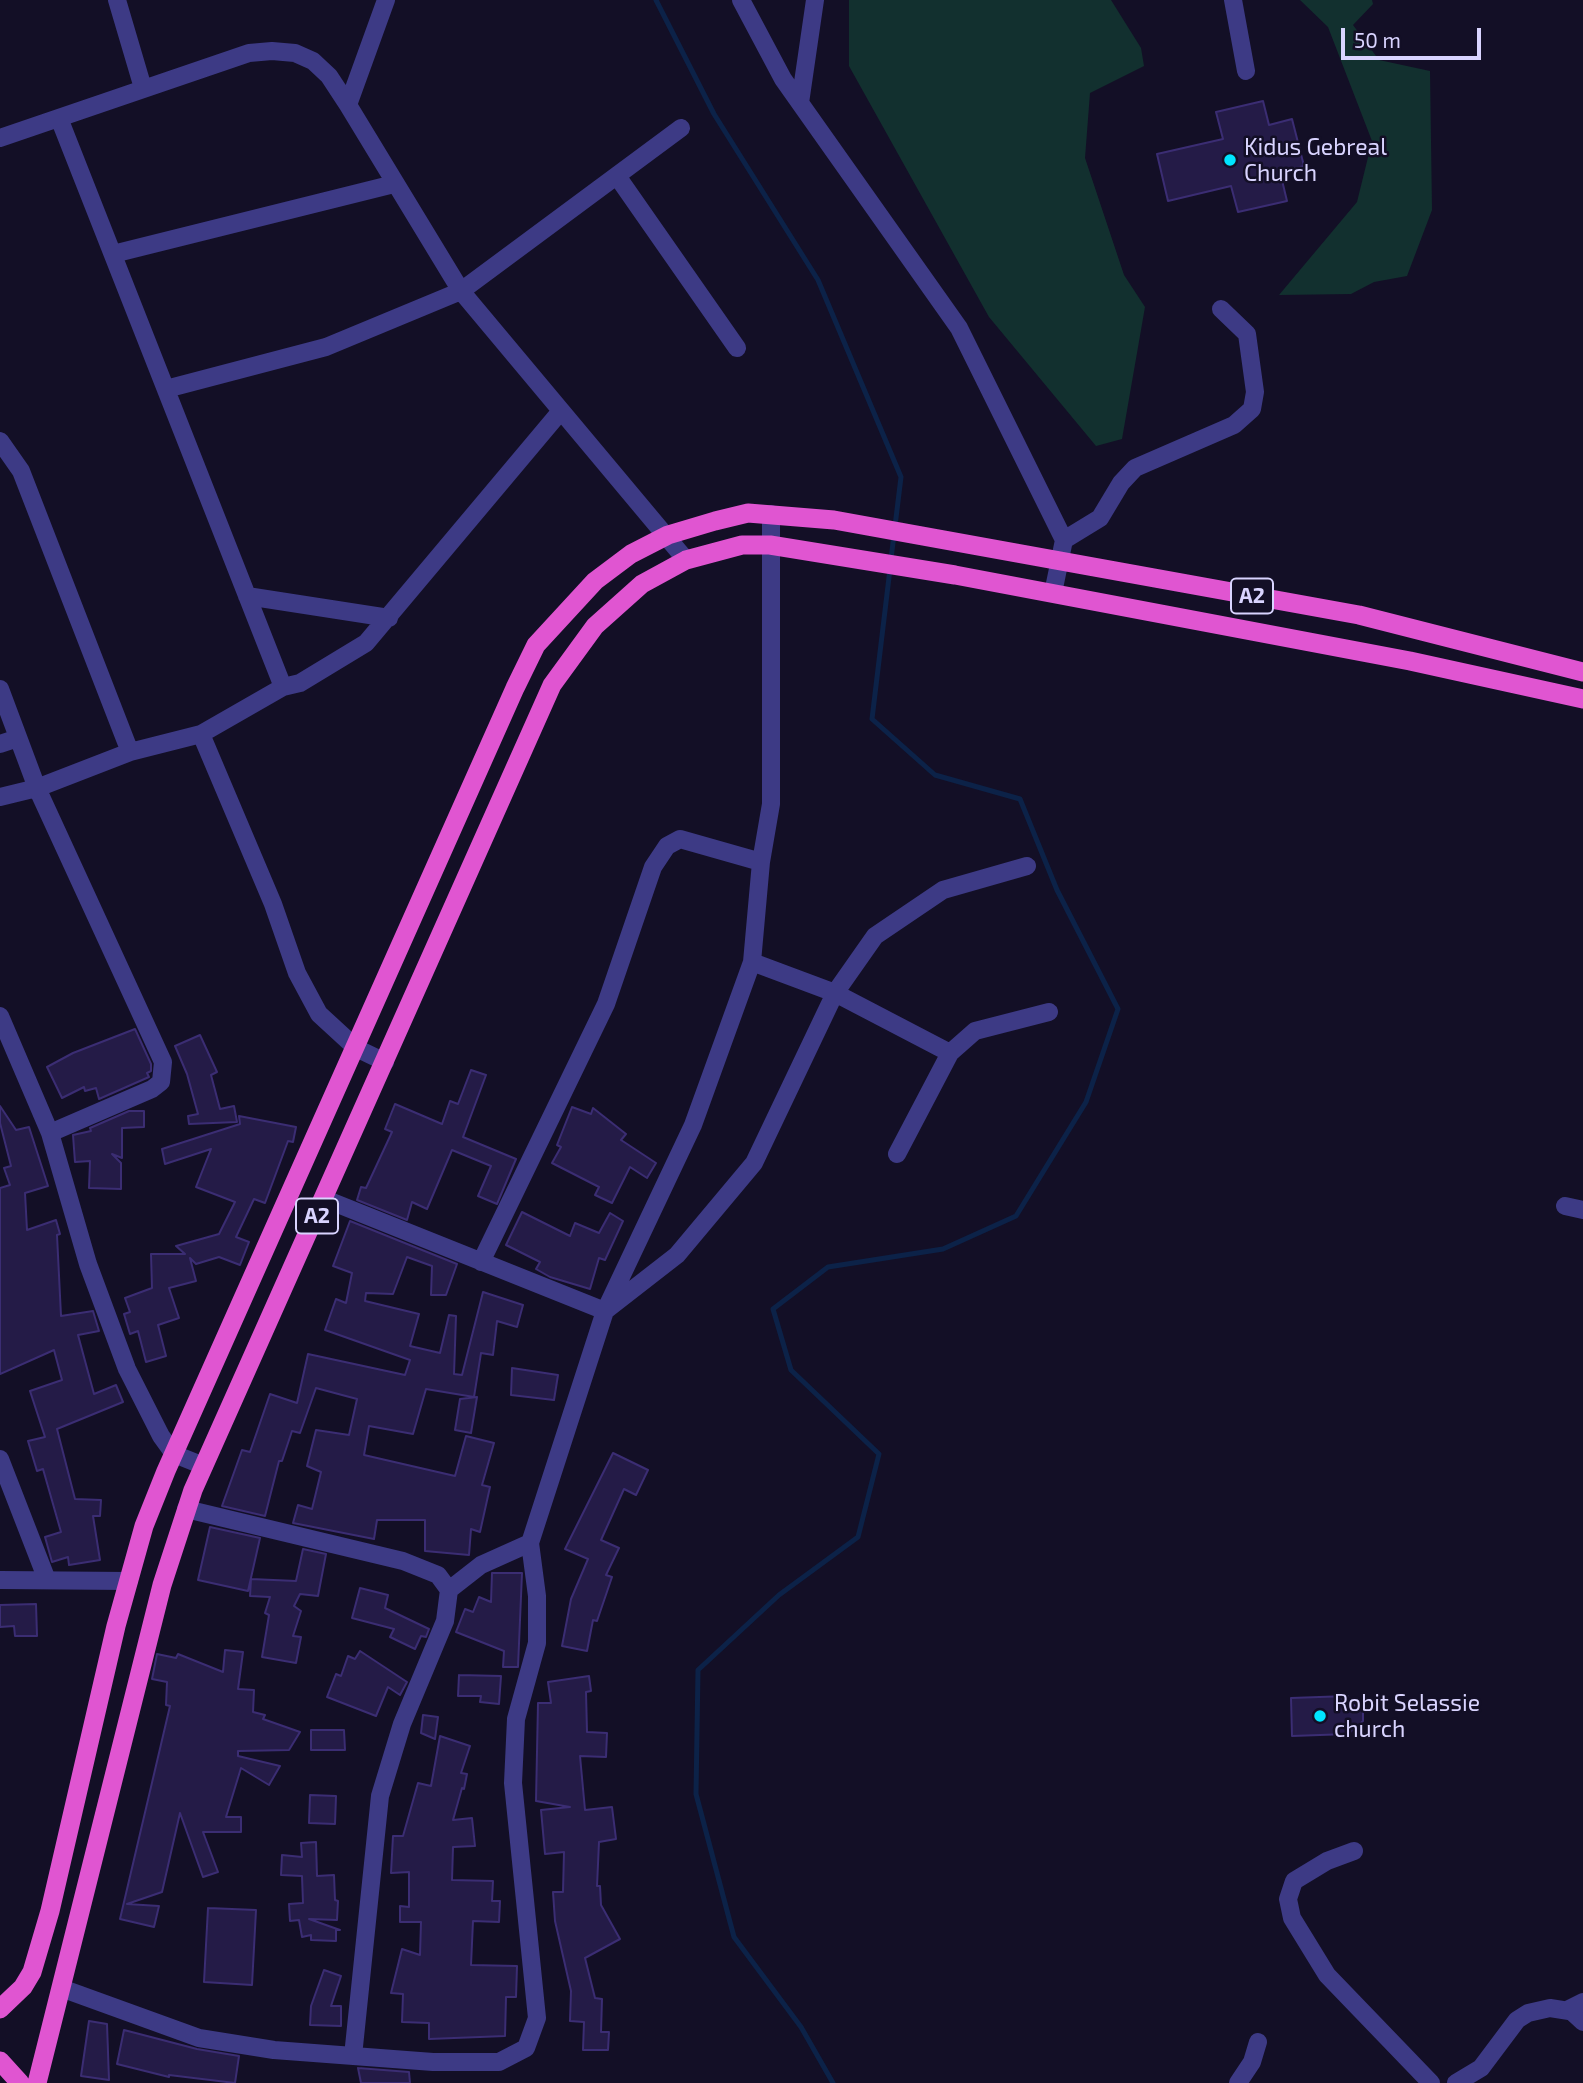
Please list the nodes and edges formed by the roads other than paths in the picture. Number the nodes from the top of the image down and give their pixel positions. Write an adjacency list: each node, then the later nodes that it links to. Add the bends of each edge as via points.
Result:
1 (117, 0): 7 (street)
2 (386, 0): 9 (street)
3 (741, 0): 8 (street)
4 (815, 0): 8 (street)
5 (1233, 0): 6 (street)
6 (1245, 71)
7 (143, 88): 9 (street, via 249,53 272,51 295,53 313,61); 10 (street)
8 (800, 103): 24 (street, via 959,328)
9 (348, 105): 14 (street)
10 (59, 118): 12 (street); 15 (street)
11 (681, 128): 13 (street)
12 (0, 138)
13 (617, 176): 16 (street); 18 (street)
14 (394, 184): 15 (street); 16 (street)
15 (113, 254): 19 (street)
16 (461, 291): 19 (street, via 326,347); 20 (street)
17 (1221, 309): 24 (street, via 1247,334 1255,392 1252,409 1234,425 1135,468 1100,518)
18 (737, 348)
19 (166, 389): 29 (street)
20 (560, 412): 23 (street); 30 (street)
21 (0, 441): 38 (street, via 22,471)
22 (771, 514): 23 (highway, A2, via 748,513); 25 (street); 27 (highway, A2, via 834,520)
23 (668, 535): 26 (street); 47 (highway, A2, via 631,554 595,581 536,645)
24 (1065, 540): 27 (street)
25 (770, 545): 26 (highway, A2, via 742,545); 28 (highway, A2); 41 (street, via 771,804)
26 (686, 559): 49 (highway, A2, via 642,584 595,625 552,685)
27 (1061, 561): 28 (street); 31 (highway, A2, via 1359,615)
28 (1053, 593): 34 (highway, A2, via 1410,660)
29 (247, 596): 30 (street); 32 (street)
30 (388, 618): 32 (street, via 366,643 300,683)
31 (1583, 672)
32 (283, 687): 35 (street)
33 (0, 689): 36 (street)
34 (1583, 699)
35 (201, 734): 38 (street); 47 (street, via 297,973 319,1014)
36 (18, 738): 37 (street); 39 (street)
37 (0, 744)
38 (130, 752): 39 (street)
39 (37, 788): 40 (street); 50 (street, via 163,1062 164,1074 152,1088)
40 (0, 797)
41 (761, 862): 43 (street); 55 (street, via 680,839 667,846 653,867 606,1004)
42 (1027, 866): 44 (street, via 943,890 875,936)
43 (752, 962): 44 (street); 56 (street, via 692,1125)
44 (835, 993): 48 (street); 56 (street, via 754,1163 677,1255)
45 (1049, 1012): 48 (street, via 975,1031)
46 (0, 1016): 50 (street)
47 (356, 1048): 49 (street); 57 (highway, A2)
48 (950, 1053): 51 (street)
49 (385, 1062): 52 (highway, A2)
50 (50, 1133): 57 (street, via 88,1264 127,1369)
51 (897, 1154)
52 (325, 1199): 55 (street); 59 (highway, A2)
53 (1565, 1206): 54 (street)
54 (1583, 1210)
55 (481, 1262): 56 (street)
56 (605, 1311): 61 (street)
57 (174, 1454): 59 (street); 64 (highway, A2, via 144,1526)
58 (0, 1459): 63 (street)
59 (204, 1466): 60 (highway, A2)
60 (186, 1509): 65 (street, via 403,1561 438,1574); 68 (highway, A2, via 162,1585)
61 (530, 1543): 65 (street, via 481,1565); 74 (street, via 537,1643 516,1719 513,1783 537,2018 526,2048 499,2062)
62 (0, 1580): 63 (street)
63 (47, 1580): 64 (street)
64 (129, 1581): 67 (highway, A2)
65 (449, 1590): 74 (street, via 445,1621 402,1724 380,1796)
66 (1353, 1850): 79 (street, via 1294,1881 1288,1899 1292,1918 1327,1975)
67 (63, 1855): 68 (highway); 71 (highway, A2, via 32,1972)
68 (91, 1865): 69 (highway, A2)
69 (61, 1988): 74 (street, via 199,2038); 77 (highway, A2)
70 (1578, 2008): 72 (street); 80 (street, via 1550,2008 1517,2020 1481,2068)
71 (0, 2009)
72 (1583, 2022)
73 (1258, 2042): 78 (street, via 1252,2062)
74 (353, 2056)
75 (0, 2061): 76 (highway)
76 (20, 2083)
77 (37, 2083)
78 (1237, 2083)
79 (1431, 2083)
80 (1455, 2083)

